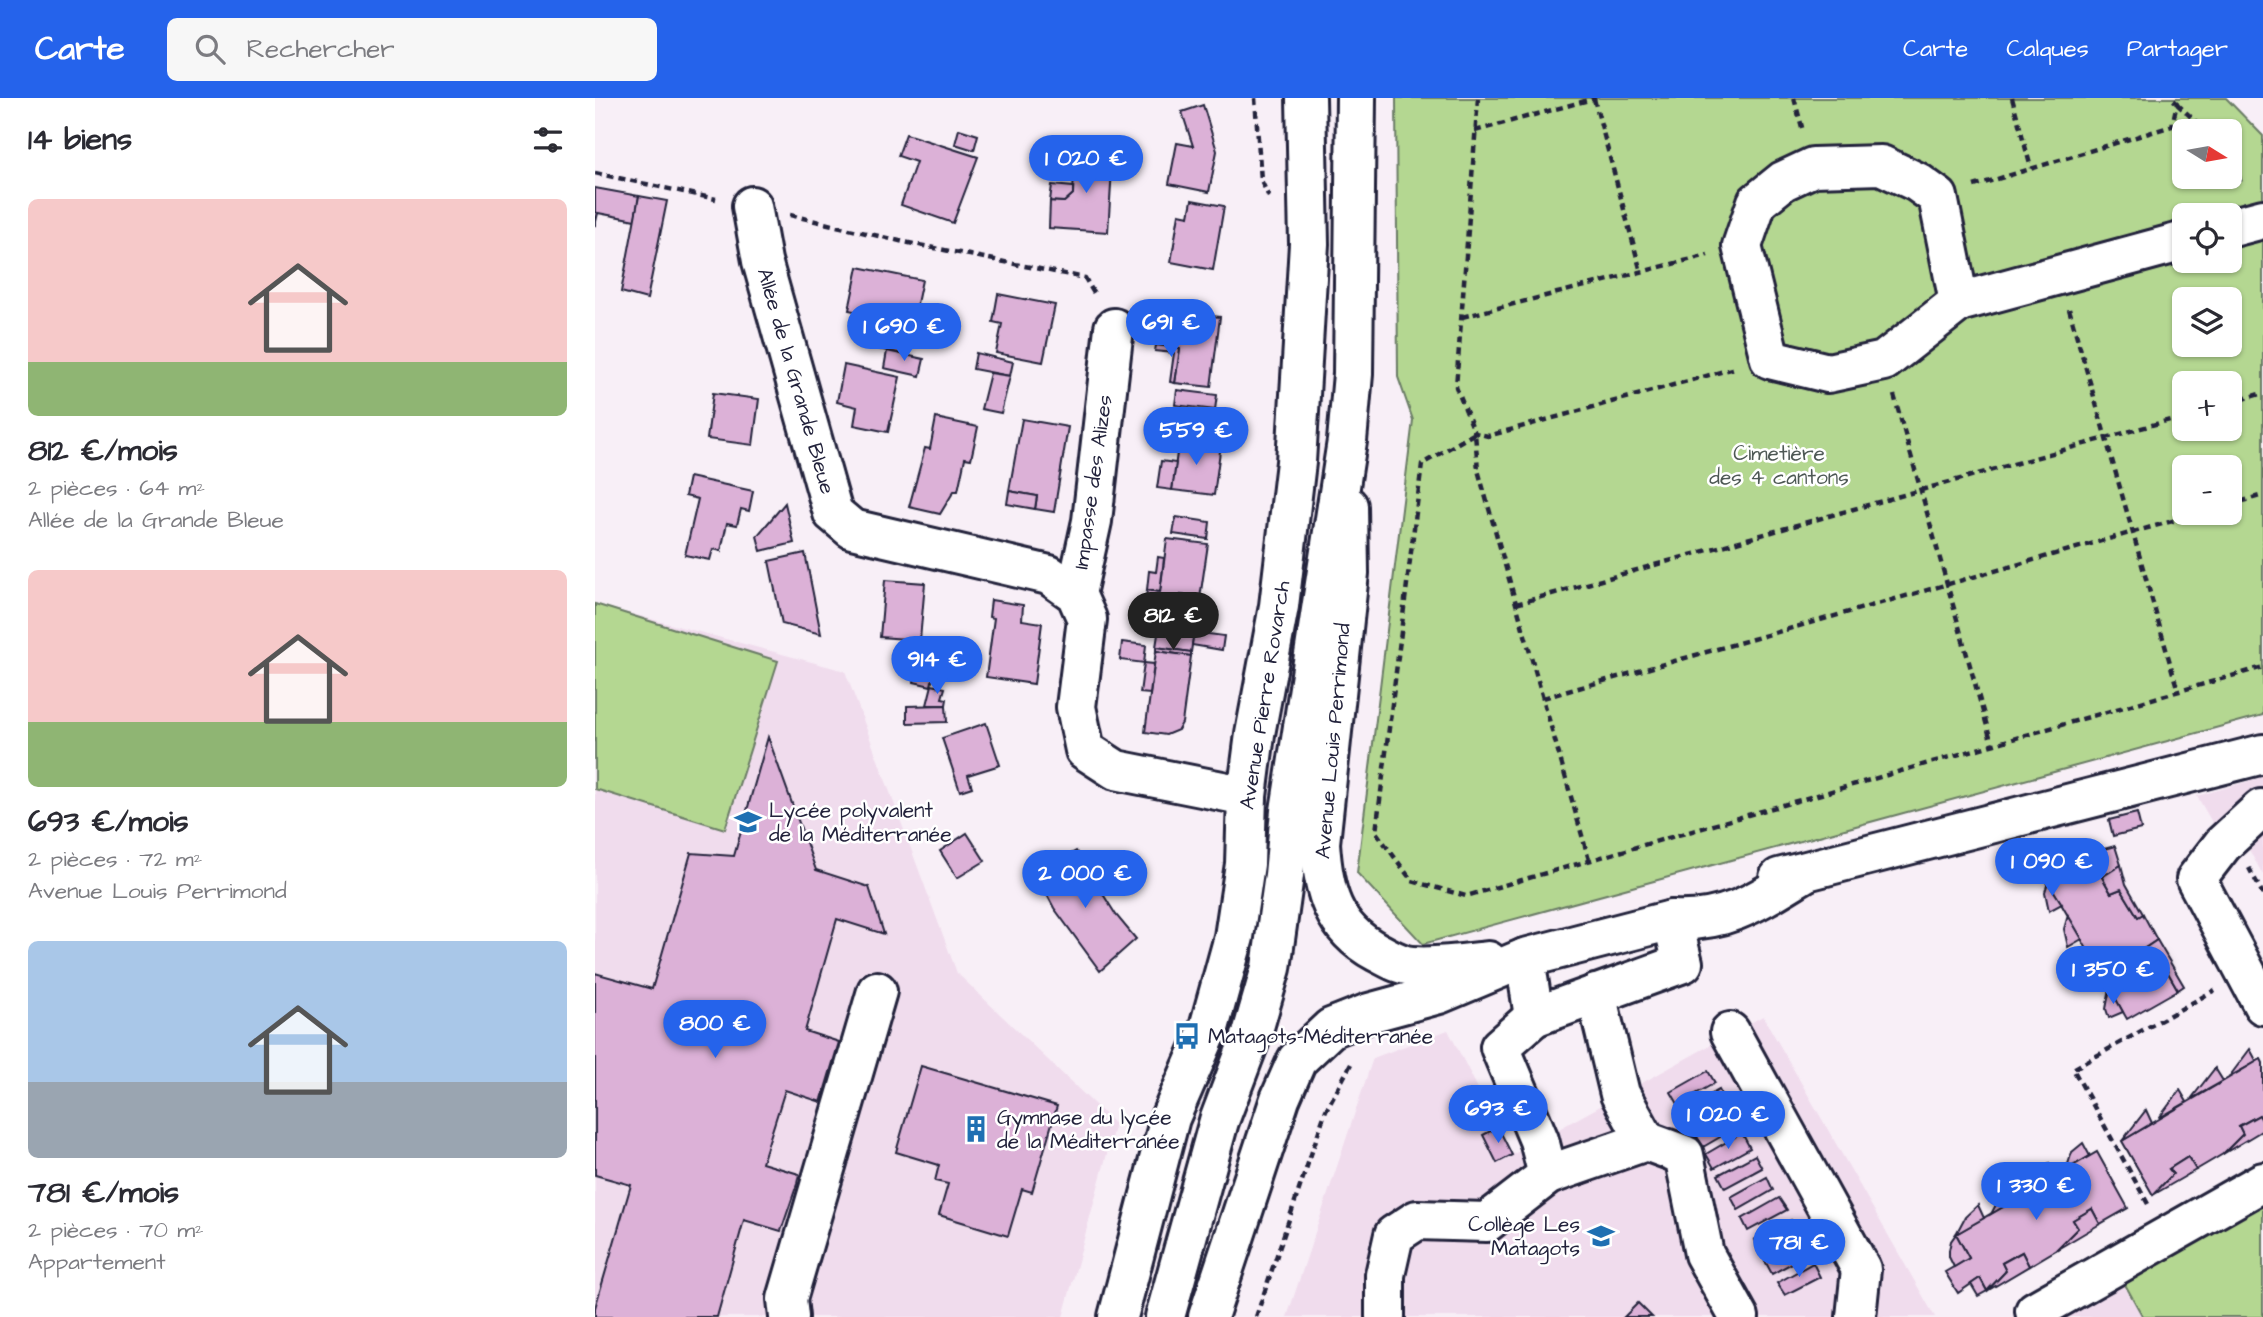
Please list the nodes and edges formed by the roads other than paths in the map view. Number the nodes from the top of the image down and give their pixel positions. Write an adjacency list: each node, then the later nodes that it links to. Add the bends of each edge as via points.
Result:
1 (1306, 98): 12 (street, Avenue Pierre Rovarch, via 1309,244 1296,462 1279,606)
2 (1356, 98): 9 (street, Avenue Pierre Rovarch, via 1353,374)
3 (752, 206): 10 (street, Allée de la Grande Bleue, via 762,261 833,513 852,529 1049,576)
4 (2263, 219): 5 (street)
5 (2242, 225)
6 (2172, 244): 7 (street)
7 (1959, 302): 7 (street, via 1884,361 1828,373 1770,359 1742,246 1758,202 1783,181 1813,167 1881,165 1917,182 1938,197)
8 (1114, 328): 10 (street, Impasse des Alizes, via 1092,521)
9 (1347, 441): 15 (street, Avenue Louis Perrimond, via 1349,573 1320,843 1332,911 1370,948 1411,966); 27 (street, Avenue Pierre Rovarch, via 1290,811 1271,968 1219,1121)
10 (1076, 594): 12 (street, via 1087,619 1076,707 1085,750 1116,770)
11 (2253, 756): 13 (street); 14 (street, Avenue Louis Perrimond, via 1743,885 1711,906 1690,904)
12 (1247, 796): 26 (street, Avenue Pierre Rovarch, via 1245,864 1234,937 1209,1028 1170,1118)
13 (2262, 809): 16 (street, via 2223,844 2196,878)
14 (1672, 920): 15 (street, Avenue Louis Perrimond); 18 (street, via 1683,963)
15 (1525, 958): 19 (street); 28 (street, Avenue Louis Perrimond, via 1439,994 1331,1028 1297,1059)
16 (2254, 989)
17 (877, 991): 25 (street, via 787,1299)
18 (1596, 994): 19 (street); 21 (street, via 1620,1094)
19 (1534, 1017): 22 (street, via 1500,1047 1539,1140)
20 (1730, 1032): 31 (street, via 1861,1269)
21 (1646, 1141): 22 (street); 30 (street, via 1684,1155 1703,1254)
22 (1548, 1175): 29 (street, via 1487,1222 1417,1220 1394,1235 1385,1275)
23 (2263, 1182): 24 (street)
24 (2035, 1311)
25 (789, 1317)
26 (1118, 1317)
27 (1165, 1317)
28 (1208, 1317)
29 (1385, 1317)
30 (1739, 1317)
31 (1856, 1317)

